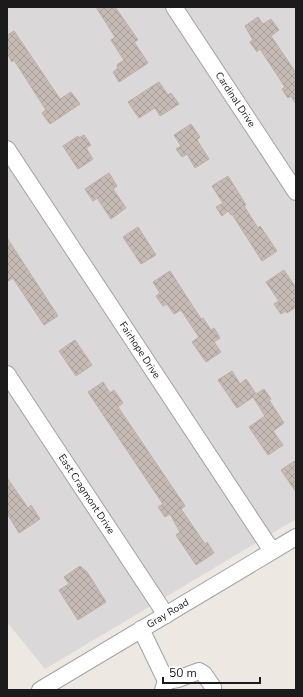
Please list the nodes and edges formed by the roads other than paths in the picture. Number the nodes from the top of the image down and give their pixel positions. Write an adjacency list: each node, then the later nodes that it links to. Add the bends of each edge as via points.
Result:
1 (174, 7): 3 (street, Cardinal Drive)
2 (7, 149): 6 (street, Fairhope Drive)
3 (296, 192)
4 (7, 374): 7 (street, East Cragmont Drive)
5 (296, 537): 6 (street, Gray Road)
6 (272, 551): 7 (street, Gray Road)
7 (166, 614): 8 (street, Gray Road)
8 (141, 629): 9 (street); 10 (street, Gray Road)
9 (165, 686): 11 (street, via 199,671 204,674)
10 (40, 690)
11 (213, 690)

